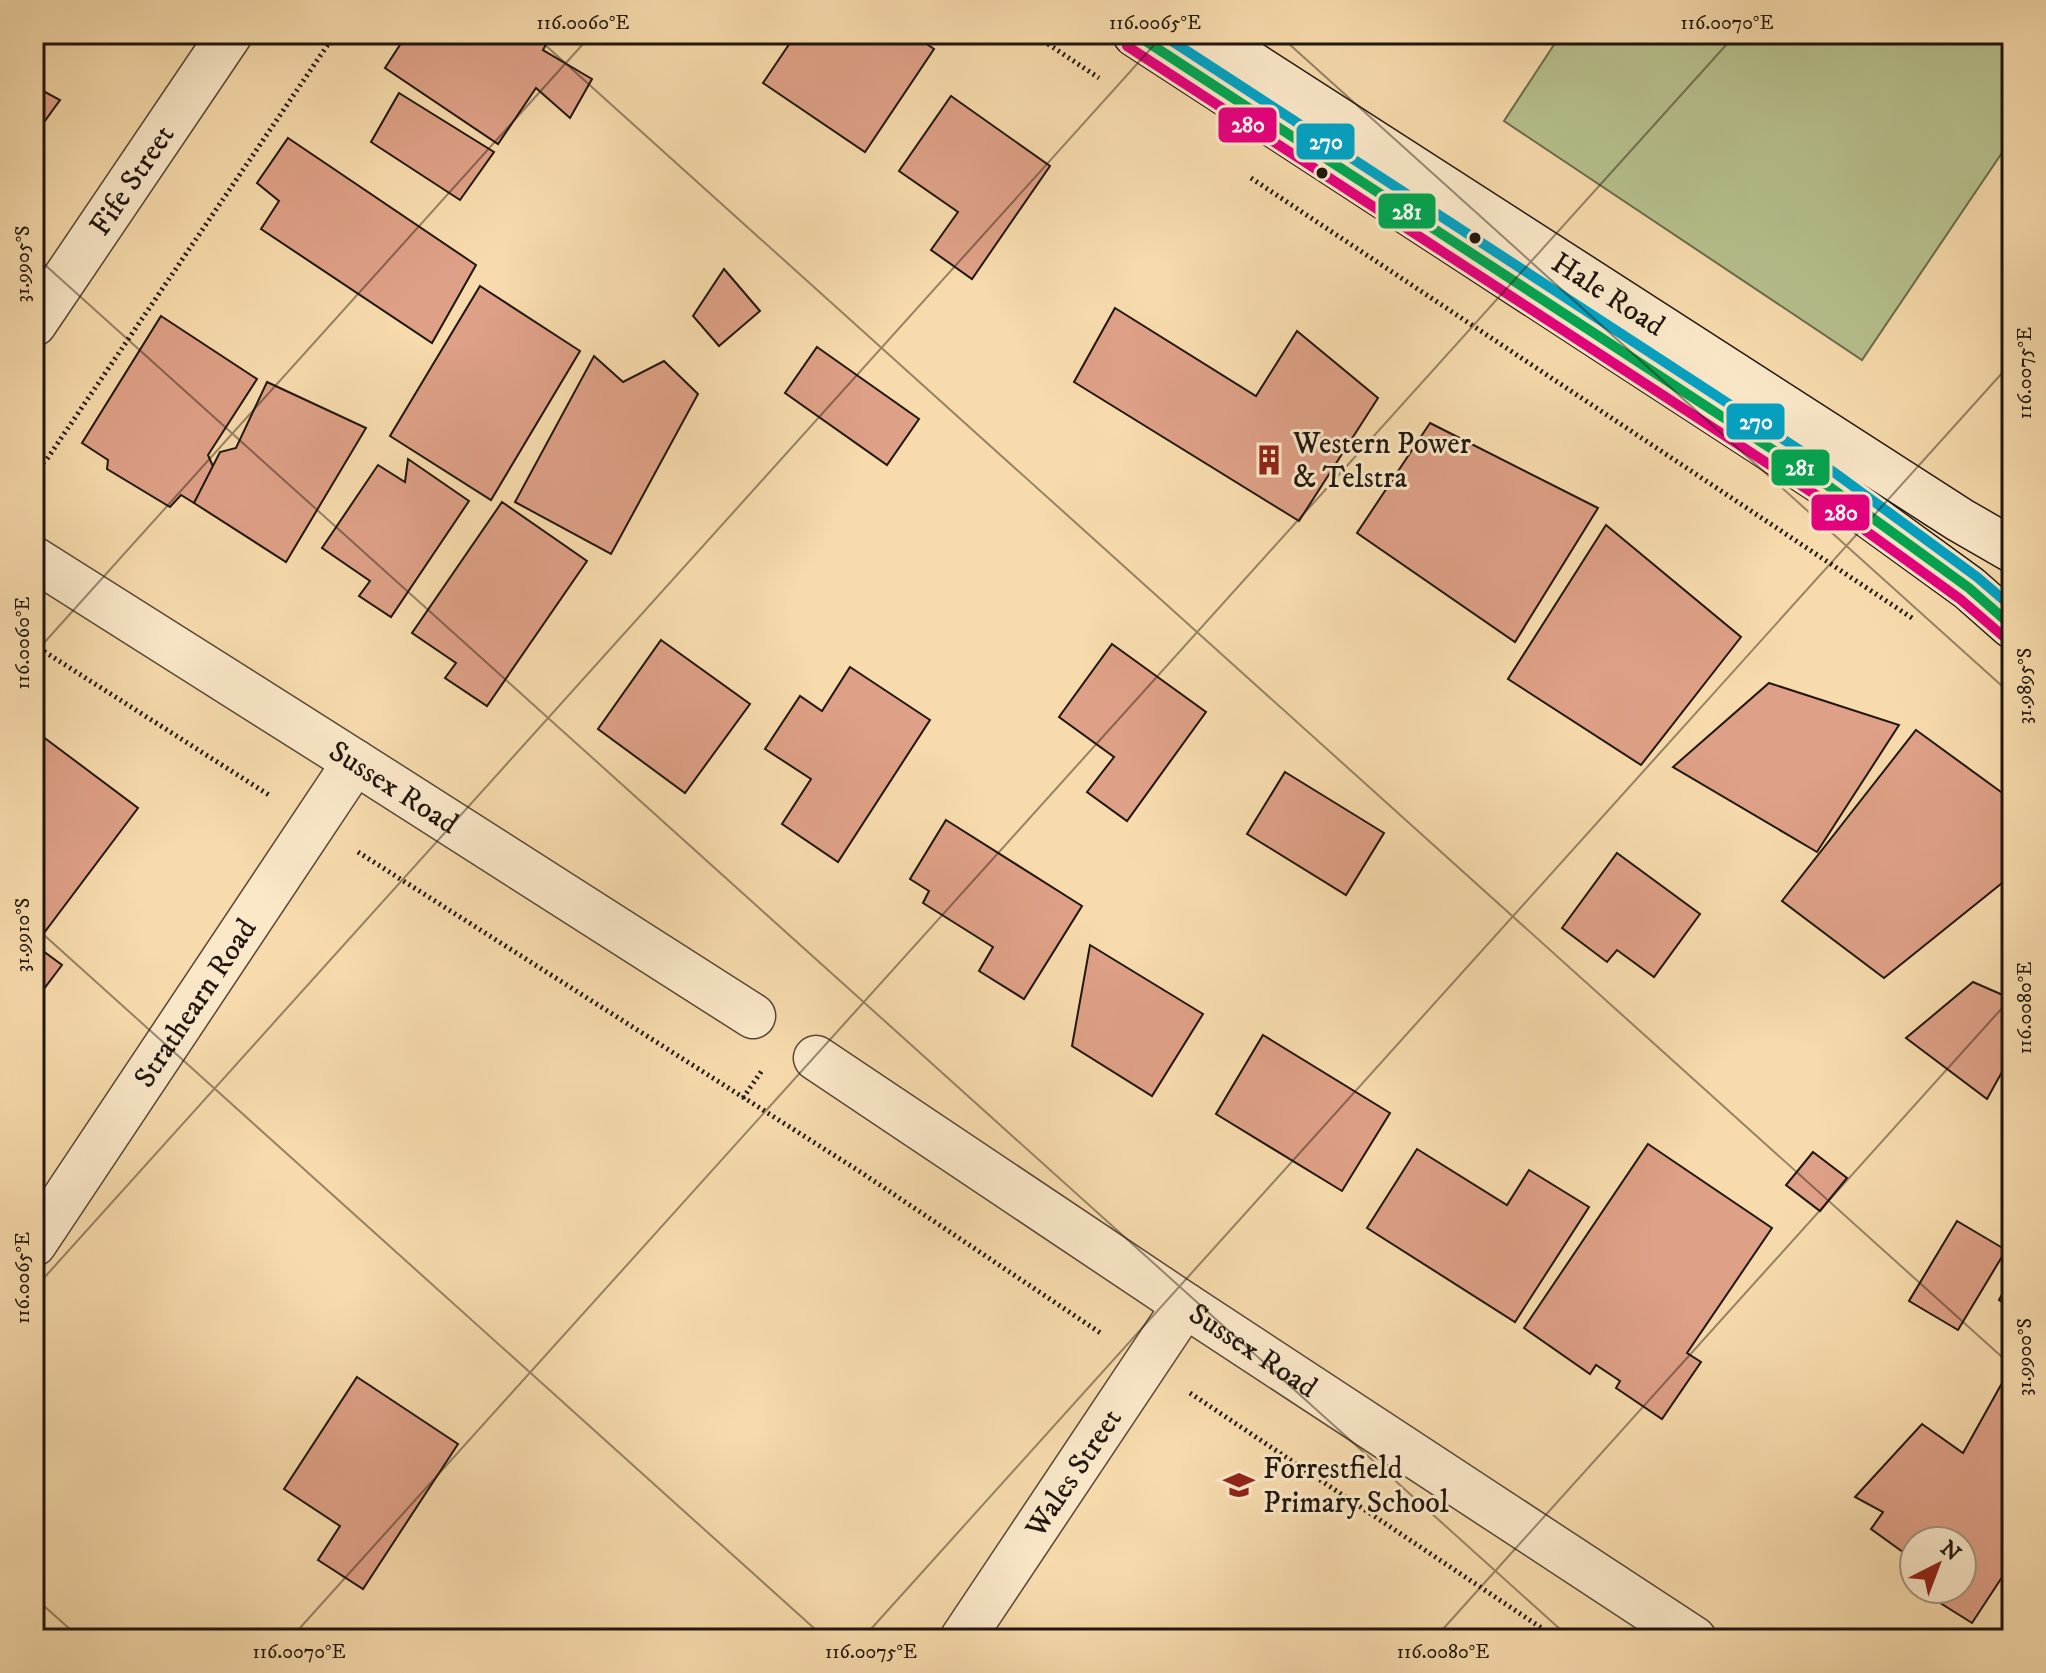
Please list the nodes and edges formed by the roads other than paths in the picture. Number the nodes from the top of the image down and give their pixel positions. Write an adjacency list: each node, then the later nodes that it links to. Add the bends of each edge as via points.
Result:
1 (230, 34): 4 (street, Fife Street)
2 (1135, 34): 7 (street, Hale Road, via 1827,485 1969,588)
3 (1205, 34): 5 (street, Hale Road)
4 (34, 324)
5 (2012, 550)
6 (34, 559): 8 (street, Sussex Road)
7 (2012, 626)
8 (355, 762): 9 (street, Sussex Road); 11 (street, Strathearn Road)
9 (753, 1016)
10 (816, 1058): 12 (street, Sussex Road)
11 (34, 1244)
12 (1185, 1305): 13 (street, Wales Street); 14 (street, Sussex Road)
13 (962, 1639)
14 (1694, 1639)

